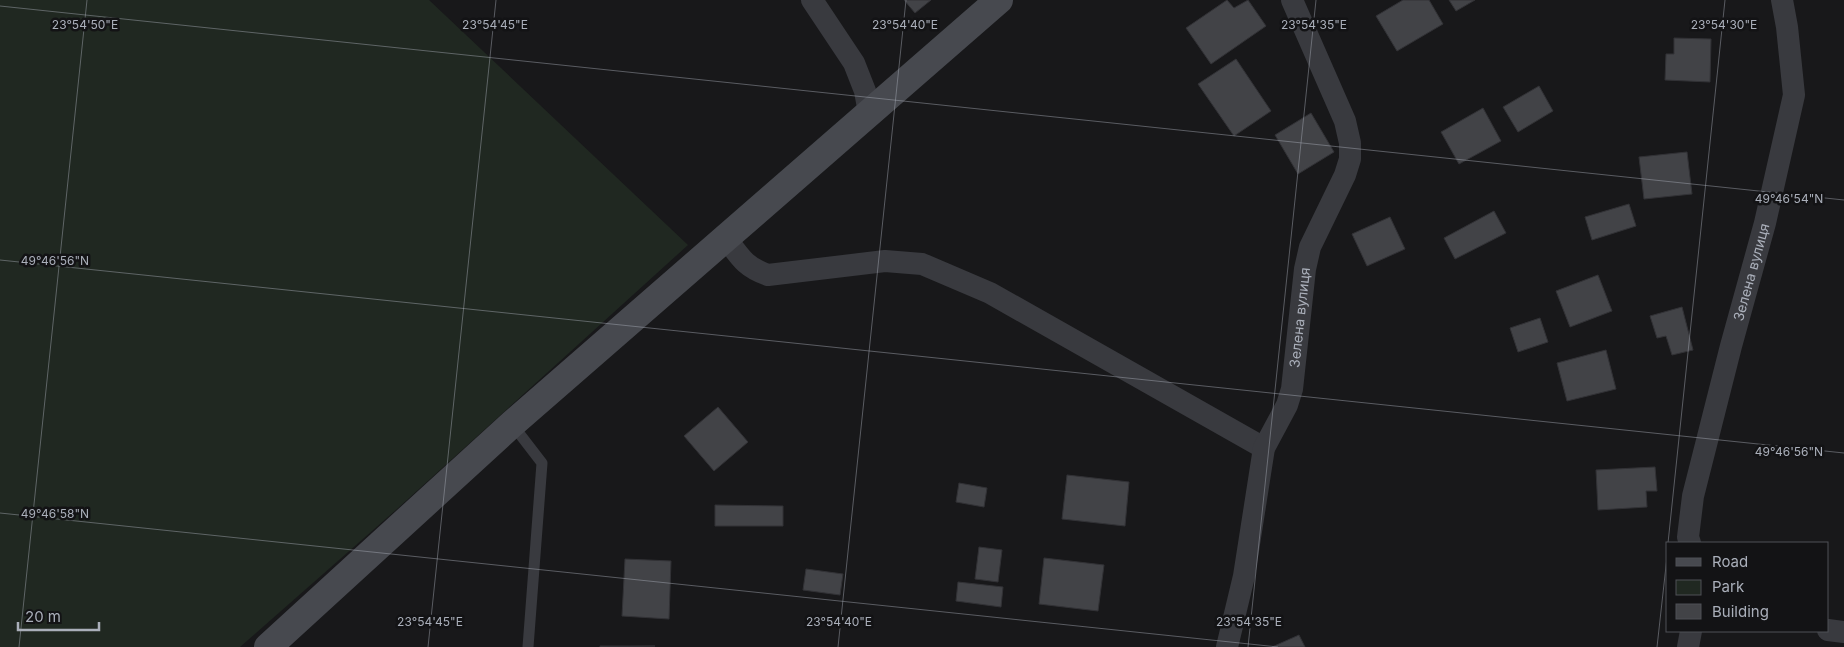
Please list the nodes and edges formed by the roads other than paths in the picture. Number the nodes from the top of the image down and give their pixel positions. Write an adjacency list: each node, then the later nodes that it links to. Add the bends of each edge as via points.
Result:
1 (812, 0): 5 (street, via 854,63 865,91)
2 (999, 0): 5 (street)
3 (1292, 0): 8 (street, Зелена вулиця, via 1345,121 1350,159 1310,247 1292,389)
4 (1782, 0): 9 (street, Зелена вулиця, via 1794,94 1766,223 1693,496)
5 (869, 114): 6 (street)
6 (726, 238): 7 (street); 8 (street, via 744,262 768,275 885,261 922,264 990,293)
7 (512, 424): 13 (street); 14 (lane, via 542,463)
8 (1264, 448): 15 (street, Зелена вулиця, via 1244,576)
9 (1690, 542)
10 (1829, 630): 12 (street)
11 (1691, 632): 16 (street)
12 (1844, 632)
13 (268, 647)
14 (528, 647)
15 (1227, 647)
16 (1688, 647)

